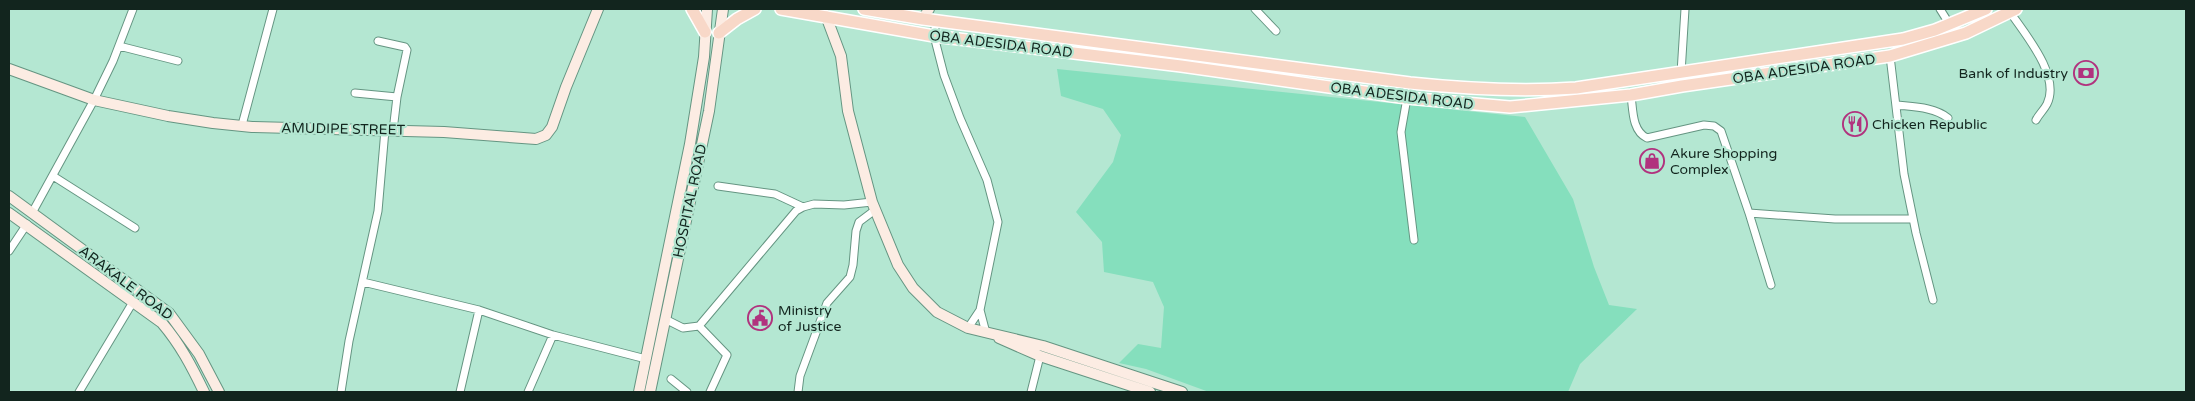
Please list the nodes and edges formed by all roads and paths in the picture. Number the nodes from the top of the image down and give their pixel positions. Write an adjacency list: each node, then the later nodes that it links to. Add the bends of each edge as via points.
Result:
1 (133, 9): 24 (street)
2 (273, 9): 38 (street)
3 (598, 9): 39 (street, AMUDIPE STREET, via 546,135 523,139)
4 (692, 9): 20 (main road)
5 (707, 9): 20 (street, HOSPITAL ROAD)
6 (723, 9): 21 (street, HOSPITAL ROAD)
7 (755, 9): 21 (main road)
8 (782, 9): 16 (main road, OBA ADESIDA ROAD)
9 (871, 9): 15 (main road, OBA ADESIDA ROAD)
10 (1256, 9): 19 (street)
11 (1685, 9): 28 (street)
12 (1940, 9): 18 (street)
13 (1986, 9): 18 (main road, OBA ADESIDA ROAD)
14 (2013, 11): 25 (main road, OBA ADESIDA ROAD, via 1966,33); 37 (street, via 2046,69 2051,90 2047,104)
15 (926, 14): 17 (main road, OBA ADESIDA ROAD)
16 (826, 16): 22 (main road, OBA ADESIDA ROAD); 43 (street, via 841,56 848,111)
17 (936, 20): 22 (street); 28 (main road, OBA ADESIDA ROAD, via 1470,90 1576,88)
18 (1950, 24): 28 (main road, OBA ADESIDA ROAD, via 1903,40)
19 (1276, 30)
20 (705, 32): 65 (street, HOSPITAL ROAD, via 702,79 692,135)
21 (719, 33): 59 (street, HOSPITAL ROAD, via 709,111)
22 (934, 36): 33 (main road, OBA ADESIDA ROAD); 58 (street, via 947,83 997,212 997,232)
23 (378, 41): 32 (street, via 407,48)
24 (119, 46): 26 (street); 34 (street)
25 (1890, 56): 29 (main road, OBA ADESIDA ROAD); 35 (street)
26 (178, 61)
27 (9, 69): 34 (street, AMUDIPE STREET)
28 (1681, 73): 29 (street)
29 (1682, 86): 31 (main road, OBA ADESIDA ROAD)
30 (355, 93): 32 (street)
31 (1631, 95): 33 (main road, OBA ADESIDA ROAD, via 1510,107); 45 (street, via 1636,128 1647,138 1704,125 1721,131)
32 (397, 96): 39 (street)
33 (1406, 98): 51 (street, via 1401,132)
34 (94, 100): 38 (street, AMUDIPE STREET, via 168,116); 40 (street)
35 (1896, 105): 36 (street, via 1930,109); 48 (street)
36 (1948, 118)
37 (2036, 120)
38 (242, 126): 39 (street, AMUDIPE STREET)
39 (389, 130): 53 (street, via 378,211)
40 (53, 176): 47 (street); 50 (street)
41 (718, 186): 44 (street, via 775,194)
42 (9, 196): 47 (street, ARAKALE ROAD)
43 (873, 206): 44 (street, via 814,204); 61 (street, via 898,265 913,288 937,312); 77 (street, via 859,222 850,276 827,302 800,376)
44 (804, 207): 60 (street, via 790,218)
45 (1749, 212): 48 (street, via 1835,219); 54 (street)
46 (9, 213): 49 (street, ARAKALE ROAD)
47 (32, 213): 69 (street, ARAKALE ROAD, via 169,313 199,354)
48 (1913, 219): 55 (street)
49 (27, 224): 52 (street); 56 (street, ARAKALE ROAD)
50 (135, 228)
51 (1414, 240)
52 (9, 251)
53 (363, 282): 57 (street); 70 (street)
54 (1772, 285)
55 (1933, 300)
56 (133, 302): 67 (street); 68 (street, ARAKALE ROAD, via 162,323 173,336)
57 (479, 310): 62 (street); 71 (street)
58 (980, 310): 61 (street); 63 (street)
59 (665, 319): 60 (street, via 683,328); 74 (street, HOSPITAL ROAD)
60 (699, 326): 76 (street, via 727,356)
61 (968, 328): 63 (street)
62 (553, 335): 65 (street); 72 (street)
63 (991, 335): 64 (street); 80 (street, via 1008,336 1043,346)
64 (1040, 356): 78 (street); 79 (street)
65 (646, 359): 73 (street, HOSPITAL ROAD)
66 (671, 379): 75 (street)
67 (79, 392)
68 (204, 392)
69 (219, 392)
70 (341, 392)
71 (460, 392)
72 (528, 392)
73 (639, 392)
74 (650, 392)
75 (687, 392)
76 (710, 392)
77 (798, 392)
78 (1031, 392)
79 (1150, 392)
80 (1182, 392)

